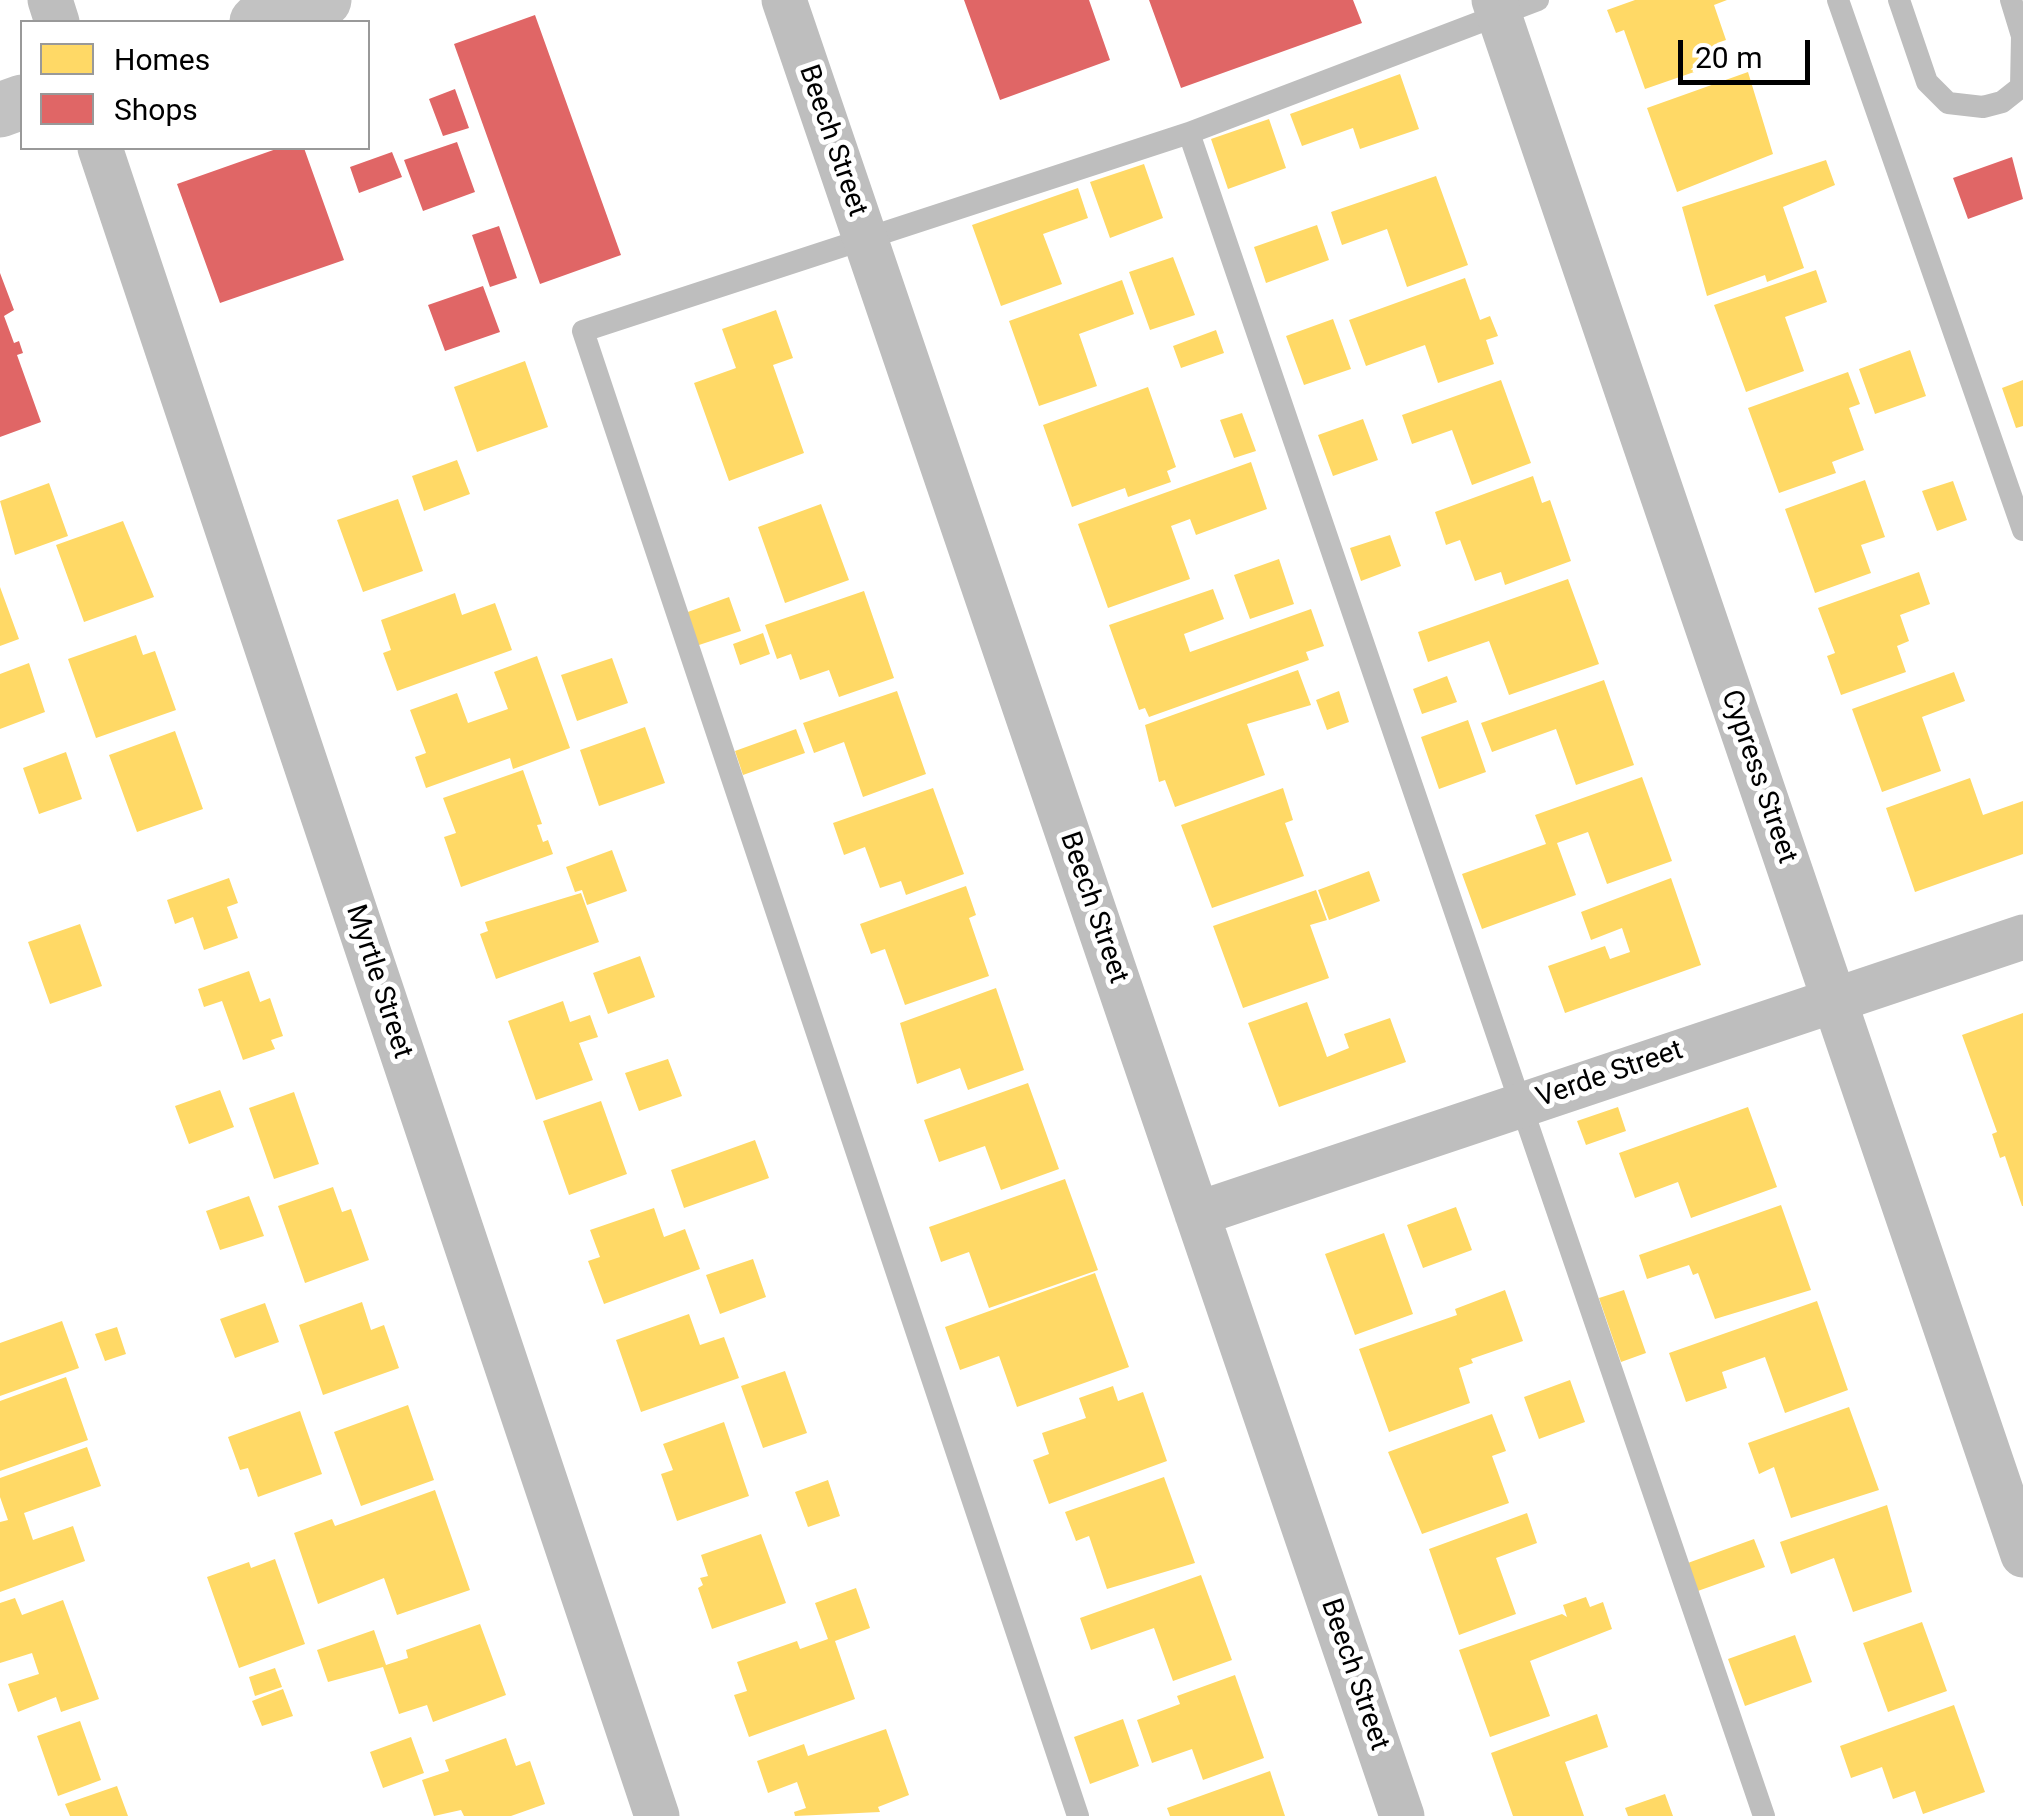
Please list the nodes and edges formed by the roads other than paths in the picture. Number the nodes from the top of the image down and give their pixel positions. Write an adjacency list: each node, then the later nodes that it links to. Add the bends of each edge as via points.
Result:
1 (324, 0): 7 (main road)
2 (784, 0): 10 (street, Beech Street)
3 (1838, 0): 11 (lane)
4 (1900, 0): 5 (lane, via 1926,82 1948,104 1982,106 2002,102 2021,87 2022,36)
5 (2010, 0)
6 (1510, 4): 8 (lane); 13 (street, Cypress Street)
7 (263, 20)
8 (1188, 133): 10 (lane); 14 (lane)
9 (101, 150): 17 (street, Myrtle Street)
10 (864, 236): 15 (street, Beech Street); 18 (lane, via 583,331)
11 (2023, 530)
12 (2023, 937): 13 (street, Verde Street)
13 (1834, 1000): 14 (street, Verde Street); 16 (street, Cypress Street)
14 (1523, 1104): 15 (street, Verde Street); 20 (lane)
15 (1197, 1214): 19 (street, Beech Street)
16 (2023, 1554)
17 (657, 1816)
18 (1078, 1816)
19 (1402, 1816)
20 (1764, 1816)

